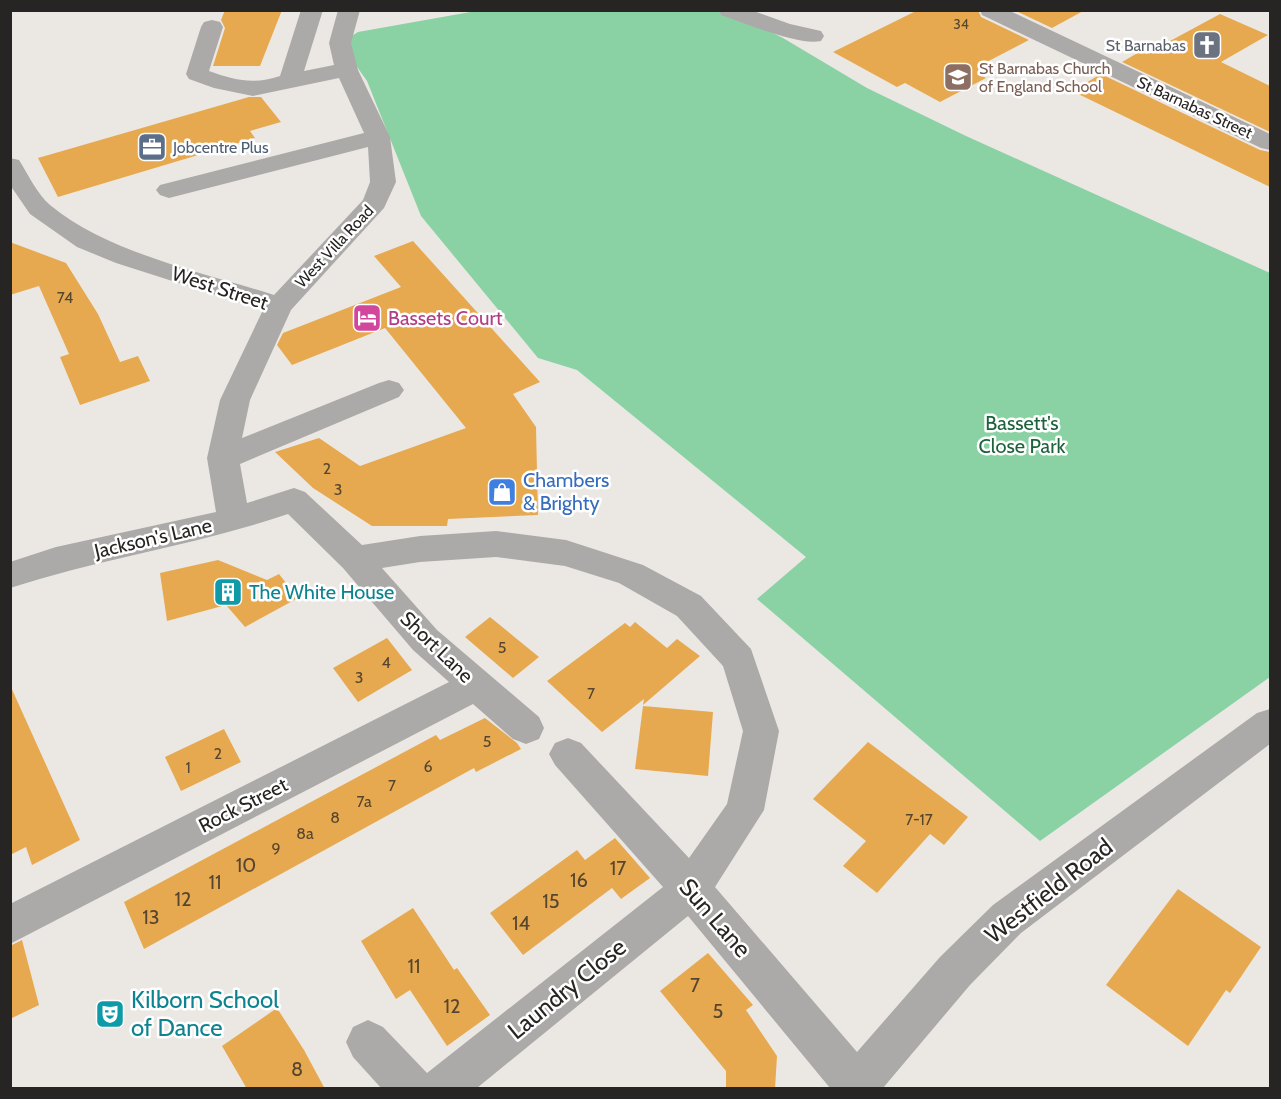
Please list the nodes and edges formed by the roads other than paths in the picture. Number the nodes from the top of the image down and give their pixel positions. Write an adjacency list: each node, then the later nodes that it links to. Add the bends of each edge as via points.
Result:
1 (312, 10): 8 (street)
2 (349, 10): 7 (street, West Villa Road, via 340,43)
3 (729, 10): 6 (street)
4 (990, 10): 10 (street, St Barnabas Street)
5 (212, 27): 8 (street, via 197,74 251,91)
6 (813, 36)
7 (347, 70): 8 (street); 9 (street, West Villa Road)
8 (290, 80)
9 (378, 137): 12 (street); 13 (street, West Villa Road, via 382,182 375,203)
10 (1270, 143)
11 (10, 165): 13 (street, West Street, via 39,209 86,242)
12 (169, 190)
13 (279, 306): 15 (street, West Street, via 235,400)
14 (389, 390): 15 (street)
15 (223, 458): 17 (street, West Street)
16 (294, 500): 17 (street, Jackson's Lane); 18 (street, Short Lane)
17 (234, 520): 19 (street, Jackson's Lane)
18 (354, 559): 20 (street, Short Lane, via 425,640); 24 (street, Laundry Close, via 420,549 496,544 566,553 631,574 689,606 739,659 761,731 745,810)
19 (10, 574)
20 (476, 685): 22 (street, Short Lane); 25 (street, Rock Street)
21 (1270, 724): 27 (street, Westfield Road, via 1007,919 955,971)
22 (526, 728)
23 (568, 754): 24 (street, Sun Lane)
24 (691, 889): 27 (street, Sun Lane); 29 (street, Laundry Close)
25 (10, 925)
26 (368, 1042): 28 (street)
27 (856, 1087)
28 (411, 1089)
29 (443, 1089)

